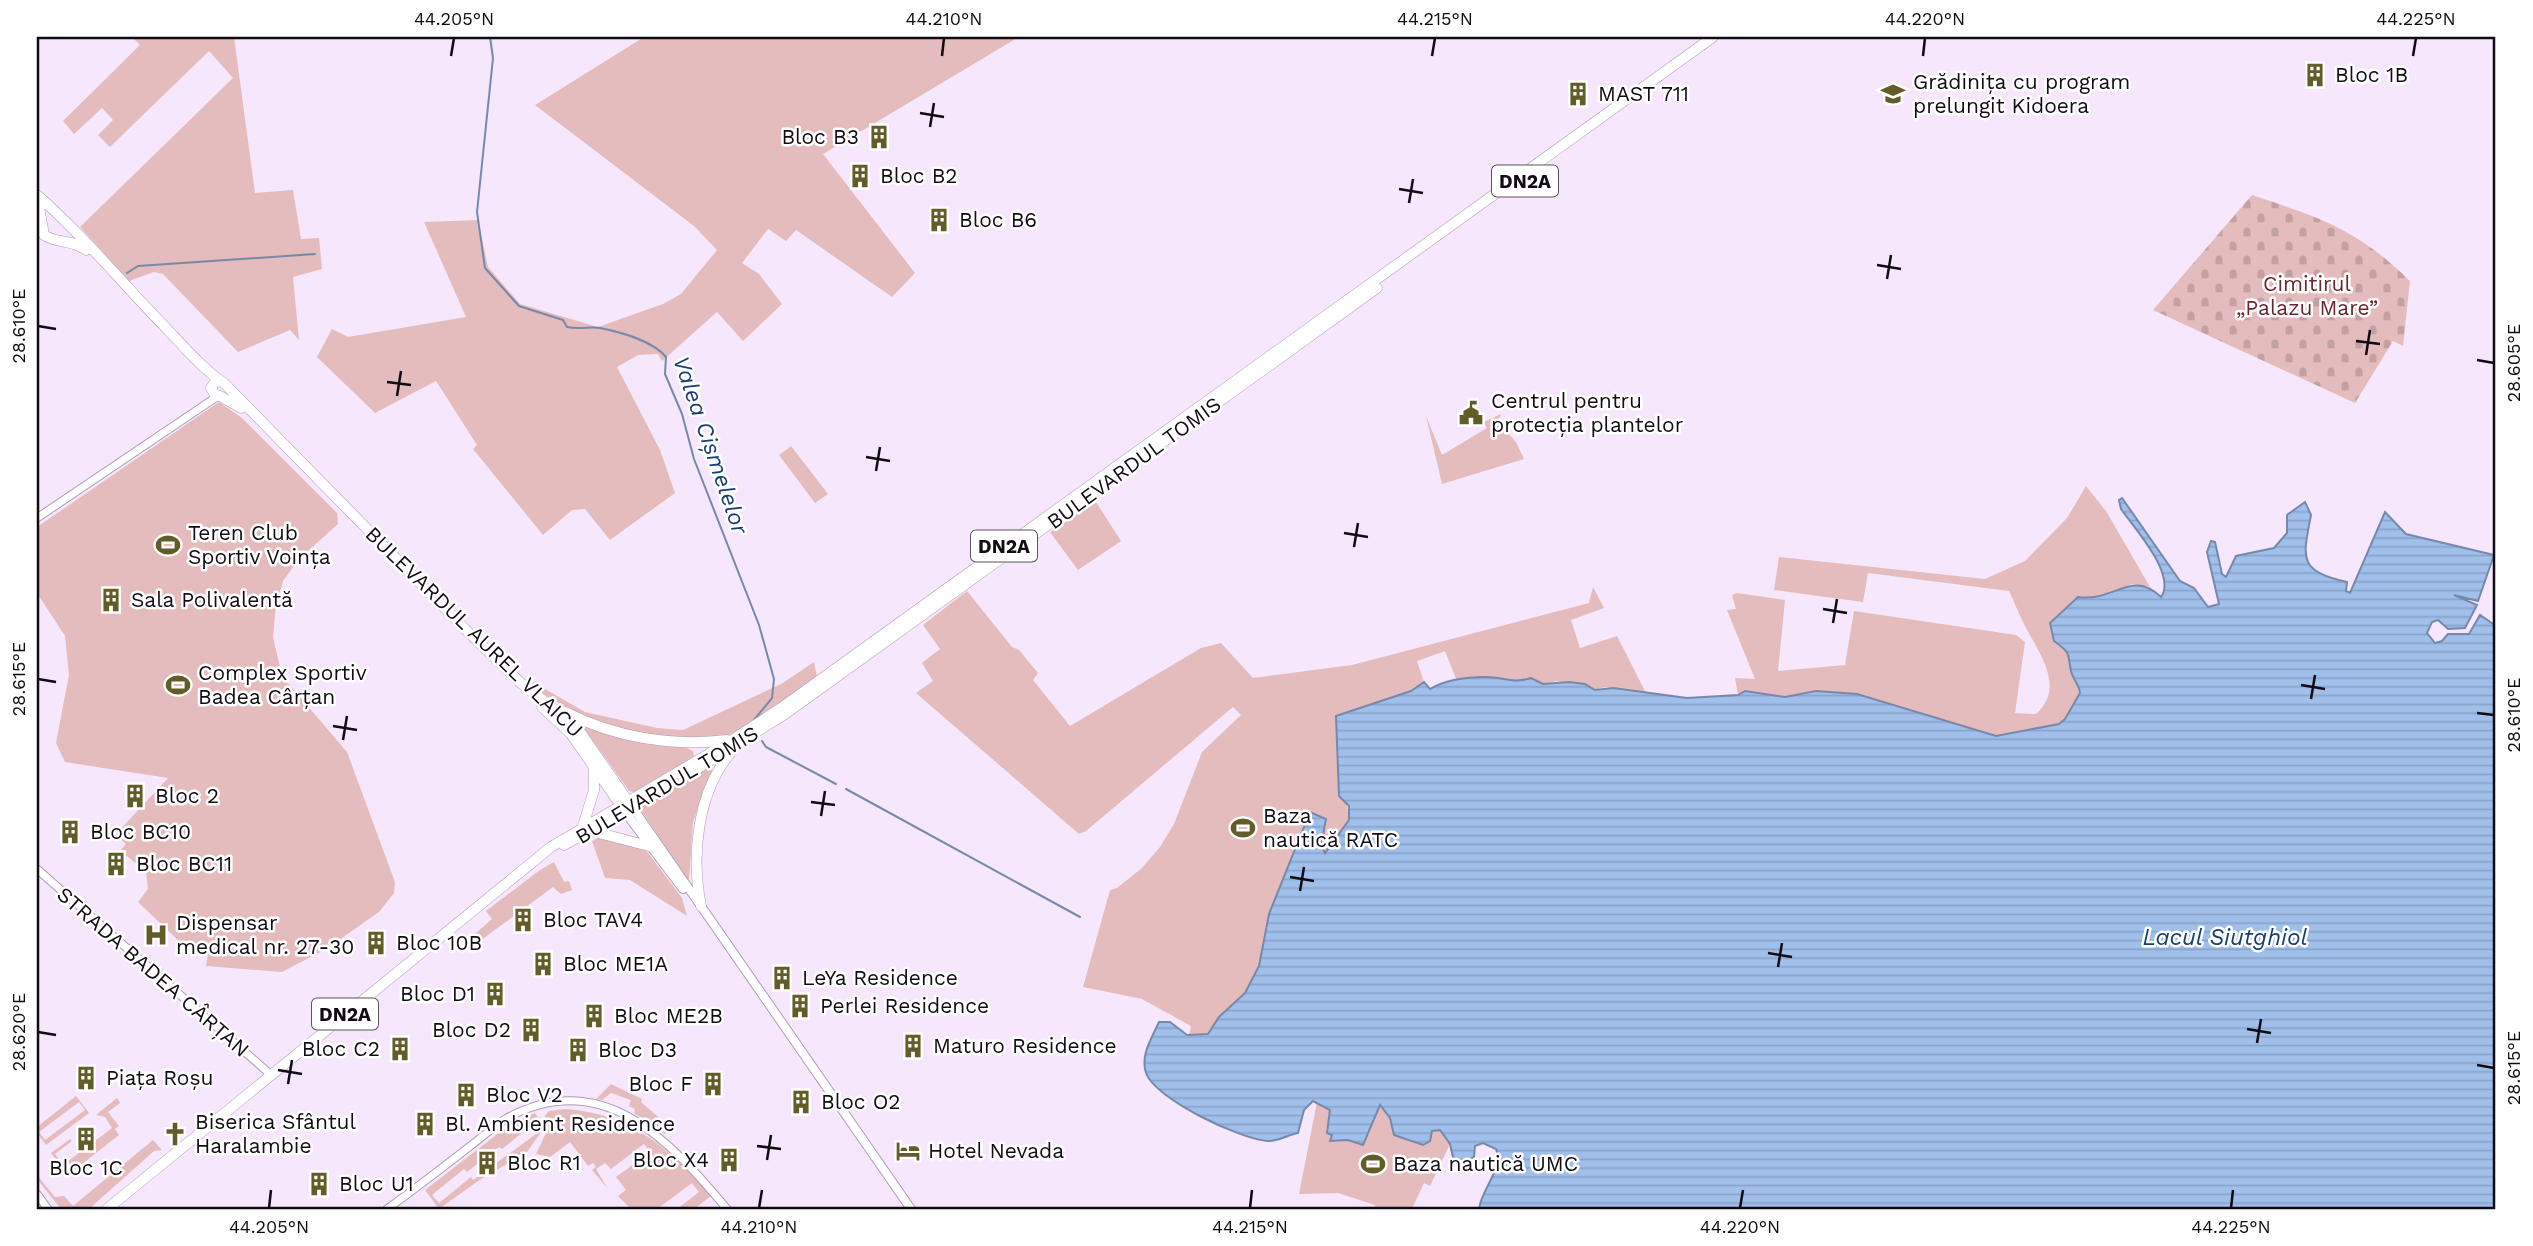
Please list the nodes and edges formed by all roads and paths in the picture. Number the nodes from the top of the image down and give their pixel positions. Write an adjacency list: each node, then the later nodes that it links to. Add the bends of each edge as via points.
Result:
1 (1713, 37): 9 (main road, BULEVARDUL TOMIS / DN2A)
2 (1723, 37): 9 (main road, BULEVARDUL TOMIS / DN2A)
3 (37, 195): 4 (main road); 6 (main road)
4 (57, 213): 5 (main road); 6 (main road, via 47,215)
5 (67, 222): 7 (main road, via 64,235); 8 (main road, BULEVARDUL AUREL VLAICU)
6 (41, 224): 7 (main road, via 44,235)
7 (55, 239): 8 (main road, BULEVARDUL AUREL VLAICU, via 74,242)
8 (108, 268): 10 (main road, BULEVARDUL AUREL VLAICU, via 202,366)
9 (1324, 321): 13 (main road, BULEVARDUL TOMIS / DN2A)
10 (218, 389): 11 (street, via 201,407); 12 (main road, BULEVARDUL AUREL VLAICU); 14 (main road, BULEVARDUL AUREL VLAICU, via 465,637 571,734)
11 (37, 519)
12 (536, 694): 13 (main road, via 579,719 625,733 693,743); 15 (main road, BULEVARDUL AUREL VLAICU, via 576,726)
13 (736, 742): 15 (main road, BULEVARDUL TOMIS / DN2A); 19 (main road, via 699,826 696,869)
14 (594, 764): 15 (main road, BULEVARDUL AUREL VLAICU); 16 (main road)
15 (627, 807): 16 (main road, BULEVARDUL TOMIS / DN2A); 17 (main road, BULEVARDUL AUREL VLAICU); 19 (main road, BULEVARDUL AUREL VLAICU)
16 (587, 829): 17 (main road); 20 (main road, BULEVARDUL TOMIS / DN2A, via 528,864)
17 (649, 846): 26 (main road, BULEVARDUL AUREL VLAICU)
18 (37, 869): 20 (street, STRADA BADEA CÂRȚAN)
19 (701, 906): 26 (main road, BULEVARDUL AUREL VLAICU)
20 (270, 1074): 23 (main road, BULEVARDUL TOMIS / DN2A)
21 (37, 1194): 22 (street)
22 (48, 1209)
23 (107, 1209)
24 (387, 1209): 25 (street, via 506,1119 549,1102 582,1102 621,1110 645,1124 688,1163)
25 (727, 1209)
26 (910, 1209)

